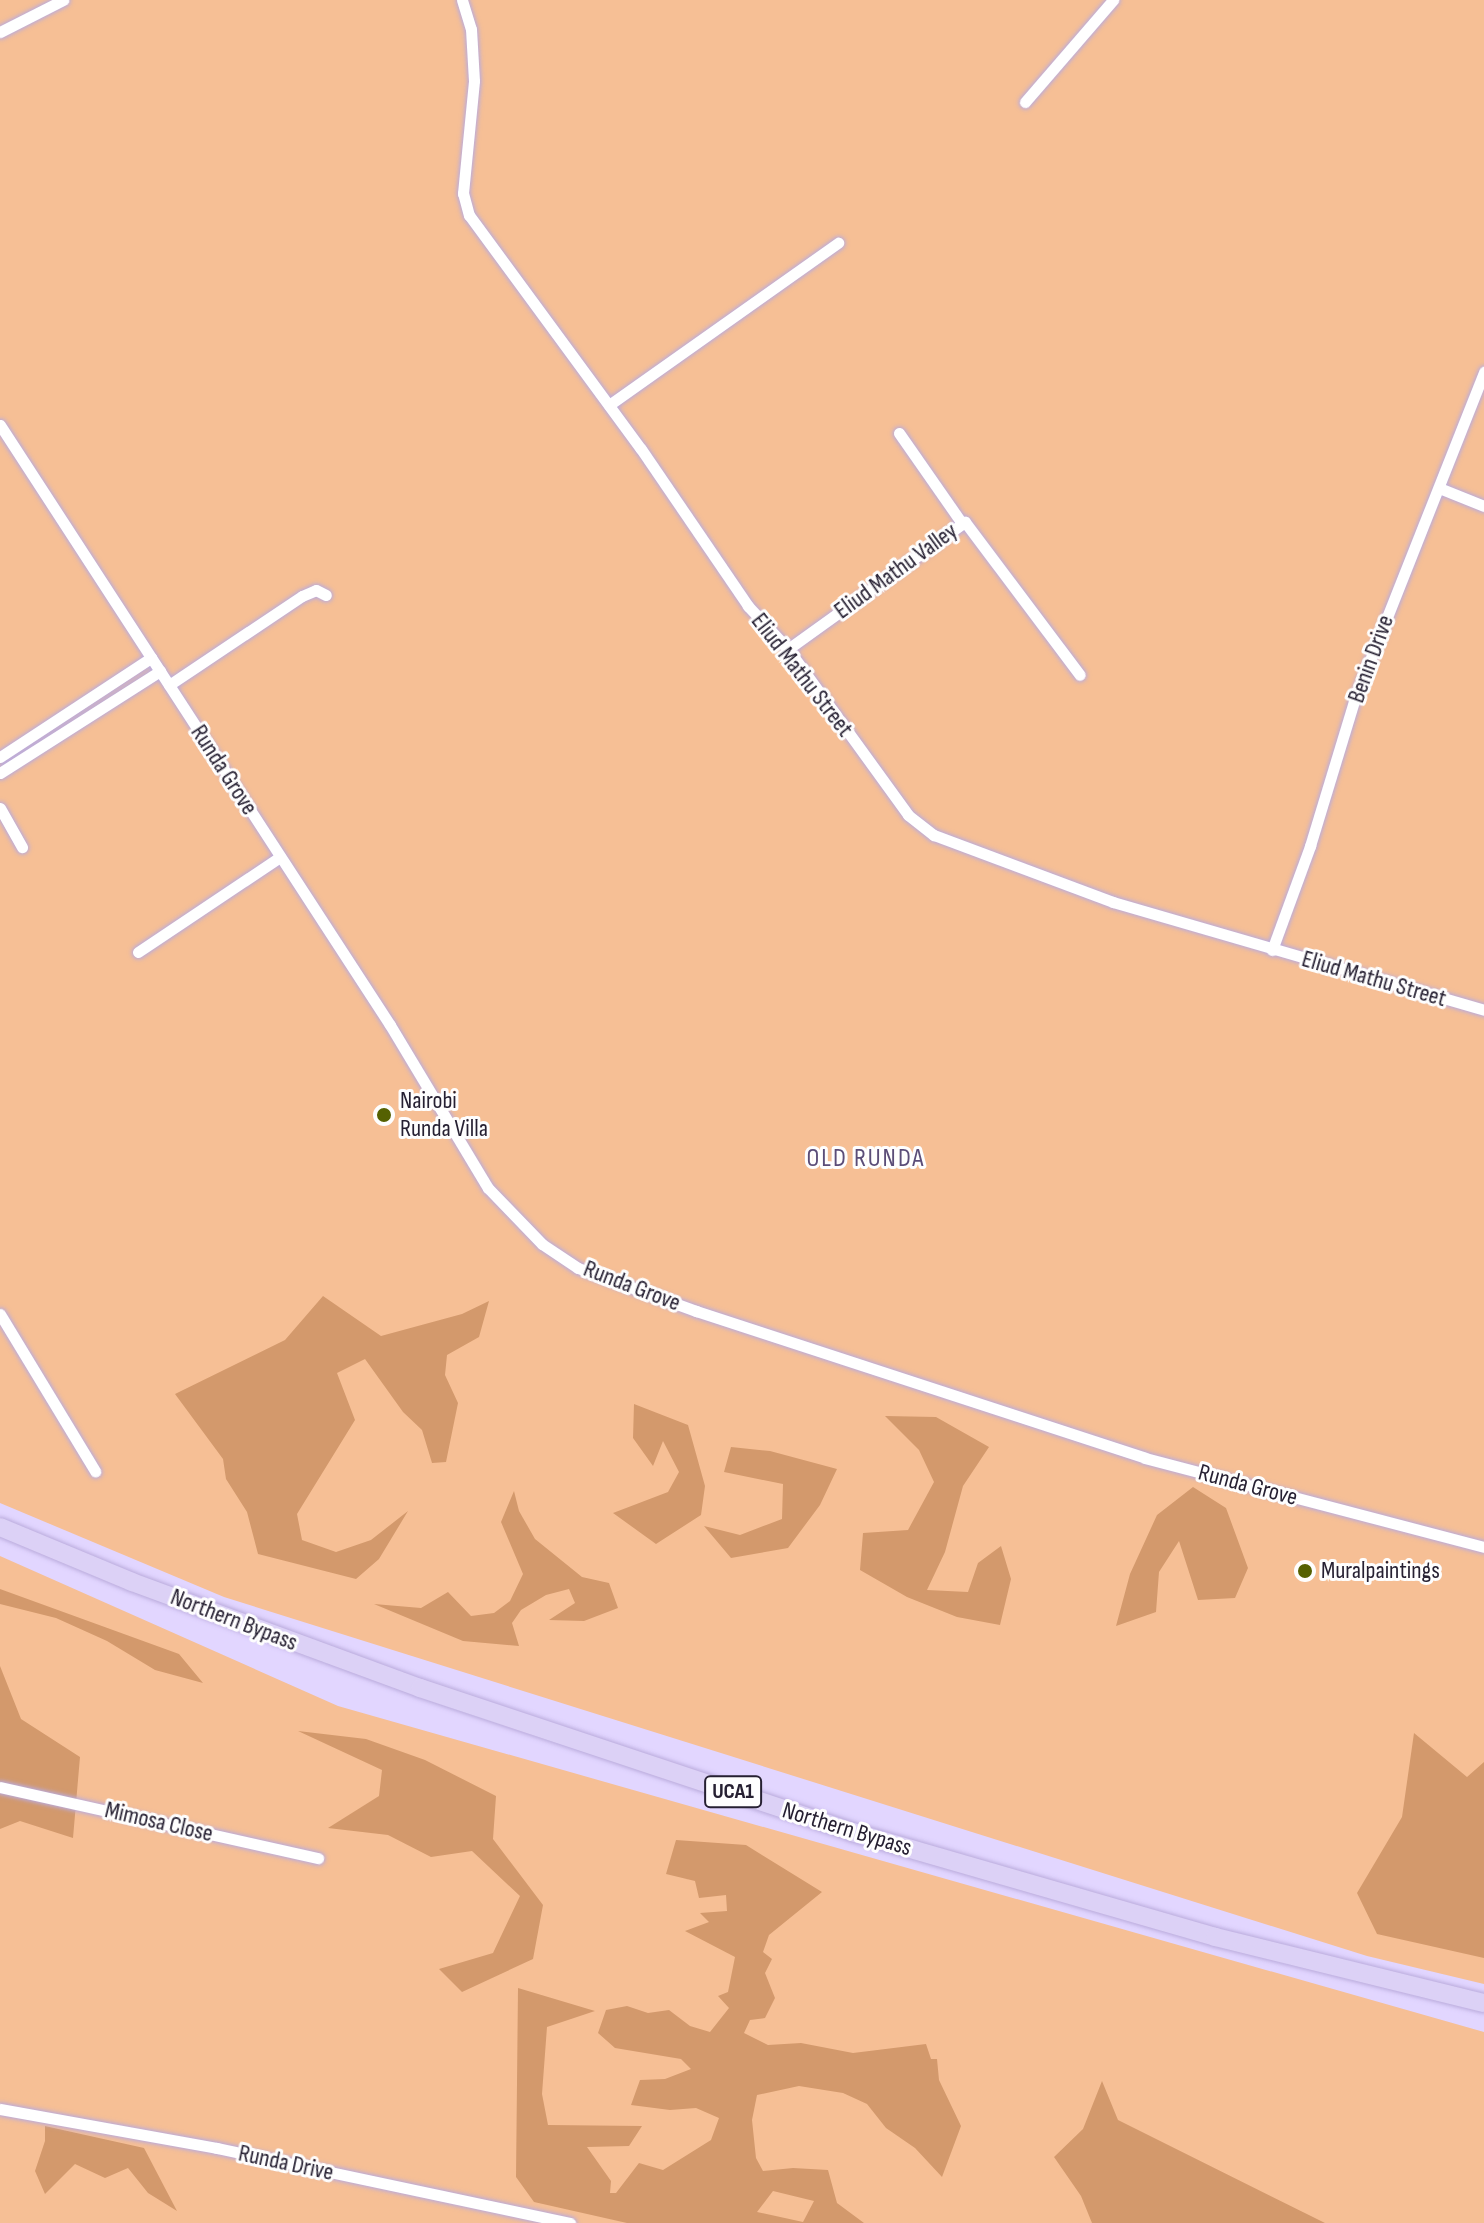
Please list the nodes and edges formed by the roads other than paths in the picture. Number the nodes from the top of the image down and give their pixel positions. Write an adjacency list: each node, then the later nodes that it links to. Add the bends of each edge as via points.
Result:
1 (63, 0): 4 (street)
2 (462, 0): 8 (street, Eliud Mathu Street, via 471,29 474,81 463,193 469,215)
3 (1113, 0): 5 (street)
4 (0, 32)
5 (1025, 102)
6 (838, 243): 8 (street)
7 (1484, 372): 11 (street, Benin Drive)
8 (609, 405): 15 (street, Eliud Mathu Street, via 748,606)
9 (0, 425): 16 (street, Runda Grove)
10 (899, 433): 13 (street)
11 (1439, 488): 12 (street); 25 (street, Benin Drive, via 1355,698)
12 (1484, 506)
13 (961, 522): 15 (street, Eliud Mathu Valley); 18 (street, Eliud Mathu Valley, via 967,522)
14 (326, 595): 19 (street, via 316,590 302,596)
15 (788, 649): 25 (street, Eliud Mathu Street, via 908,815 934,835 1113,902)
16 (151, 658): 17 (street, Runda Grove); 20 (street)
17 (160, 671): 19 (street, Runda Grove); 21 (street)
18 (1080, 675)
19 (169, 685): 24 (street, Runda Grove)
20 (0, 757)
21 (0, 773)
22 (0, 808): 23 (street)
23 (22, 847)
24 (280, 857): 26 (street); 31 (street, Runda Grove, via 488,1188 542,1244 578,1268 1145,1458)
25 (1272, 950): 27 (street, Eliud Mathu Street)
26 (138, 952)
27 (1484, 1010)
28 (0, 1314): 29 (street)
29 (95, 1471)
30 (0, 1527): 34 (main road, Northern Bypass / UCA1, via 132,1582 420,1688 852,1832 1215,1937)
31 (1484, 1547)
32 (0, 1787): 33 (street, Mimosa Close)
33 (318, 1858)
34 (1484, 2003)
35 (0, 2109): 36 (street, Runda Drive, via 223,2149)
36 (570, 2223)

